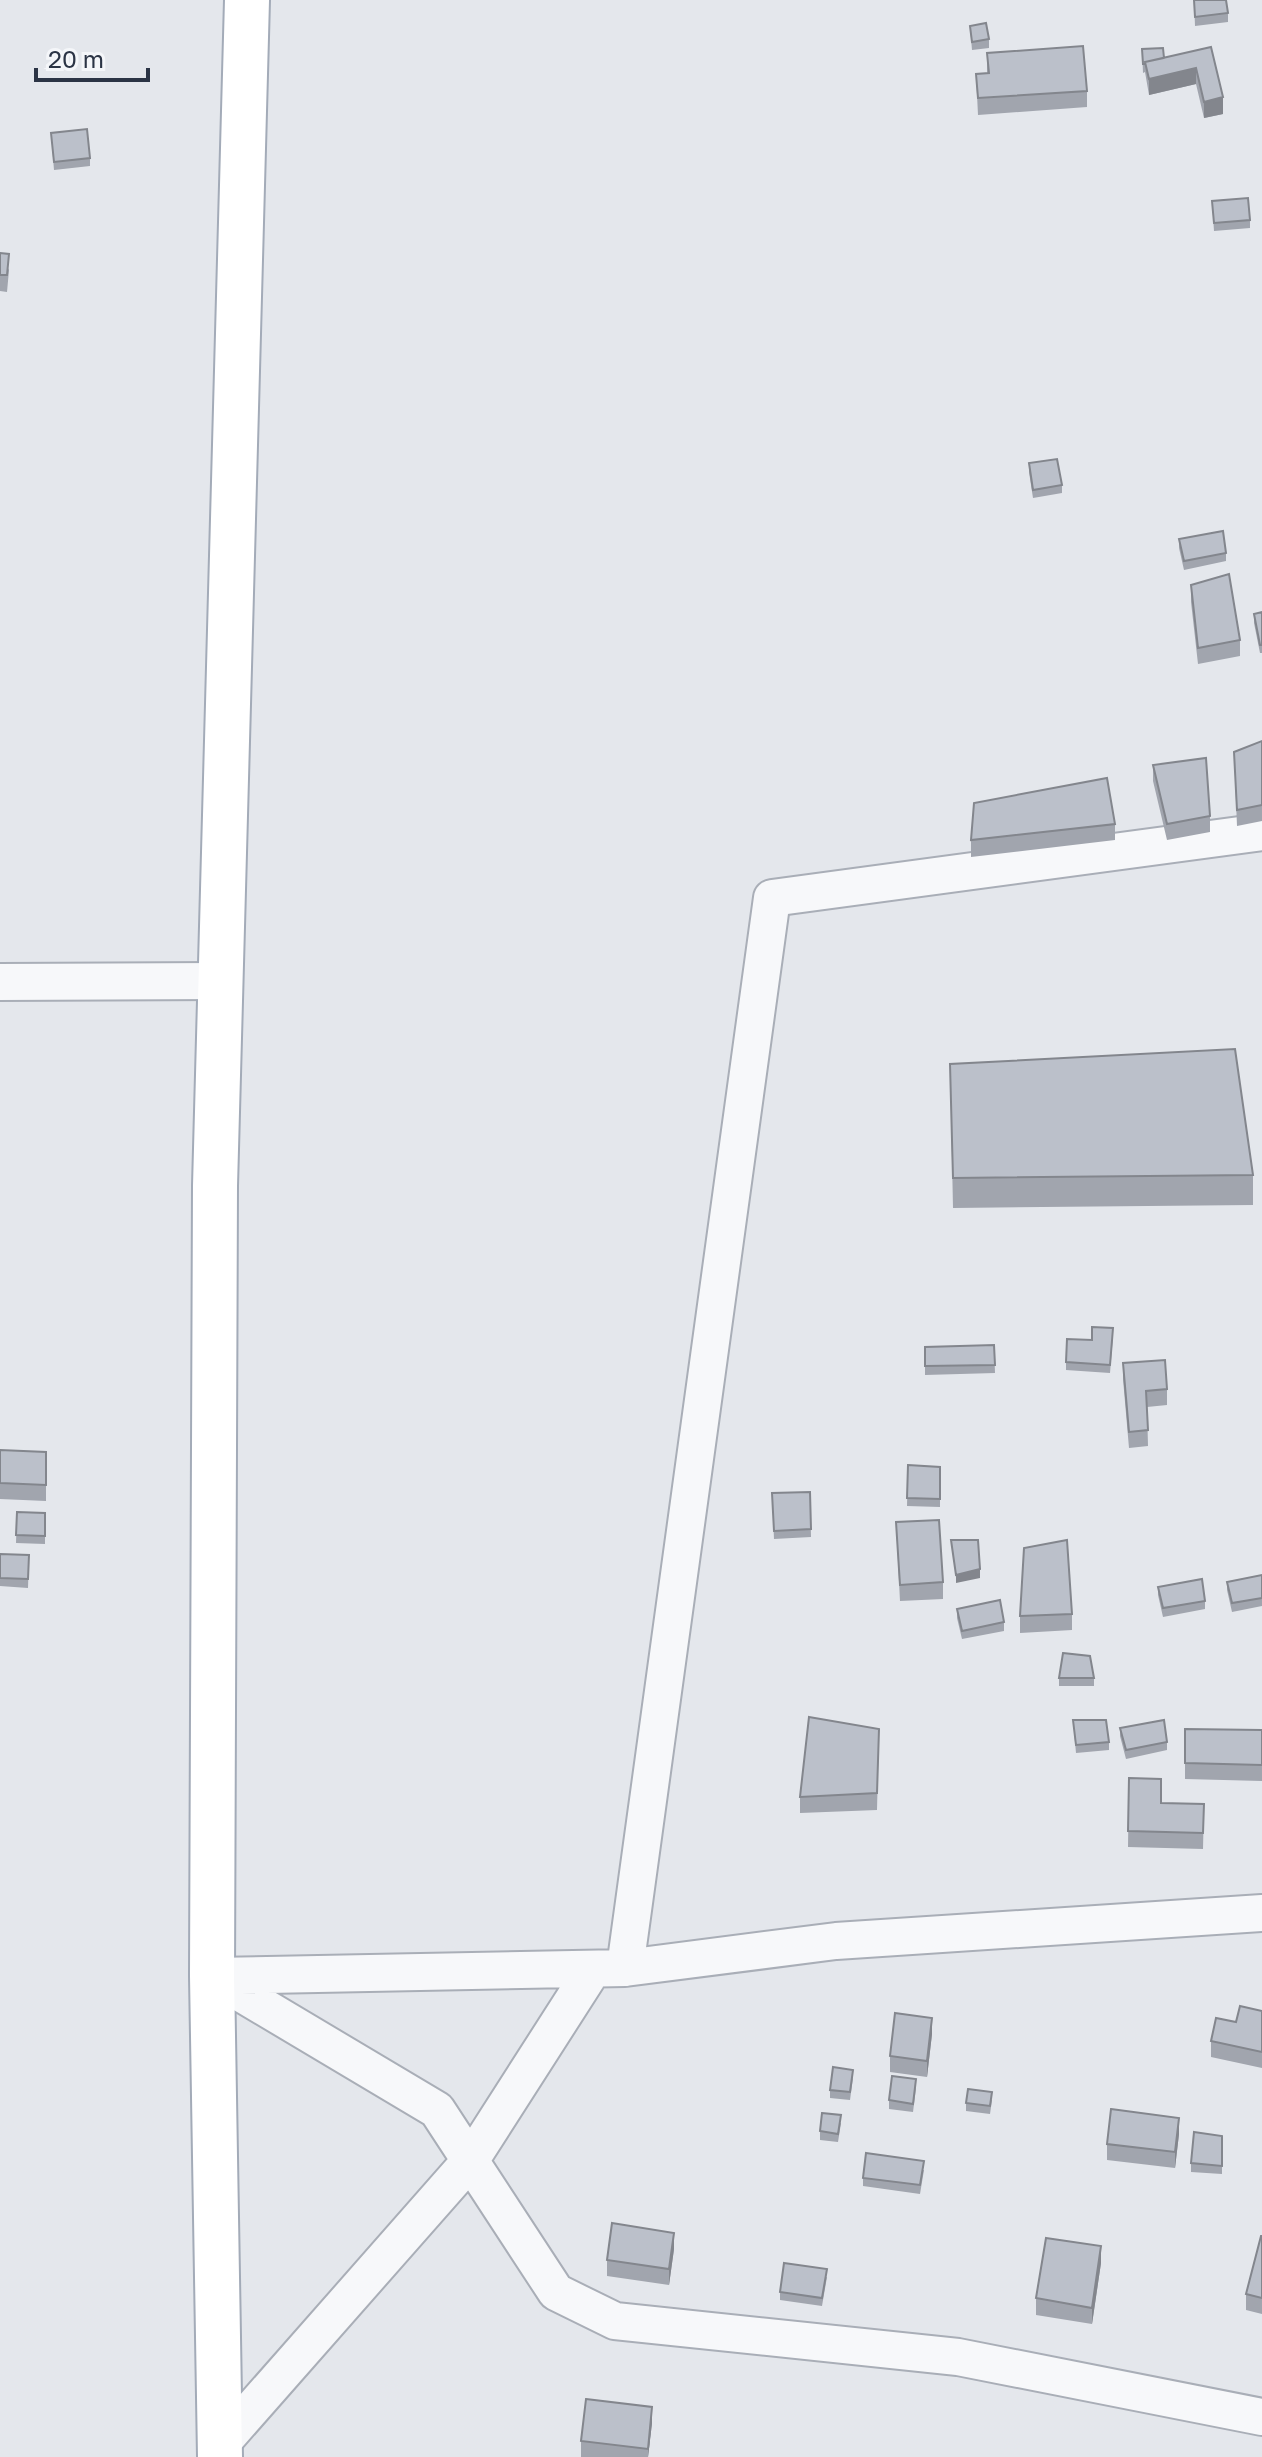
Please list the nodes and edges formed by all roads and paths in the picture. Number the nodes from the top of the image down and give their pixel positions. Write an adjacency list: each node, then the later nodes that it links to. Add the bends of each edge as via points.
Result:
1 (247, 0): 3 (main road)
2 (1262, 832): 6 (street, via 772,898)
3 (220, 981): 4 (street); 7 (main road)
4 (0, 982)
5 (1262, 1913): 6 (street, via 836,1941)
6 (609, 1969): 7 (street); 8 (street)
7 (212, 1976): 8 (street, via 437,2110); 10 (main road)
8 (470, 2161): 9 (street, via 556,2292 615,2321 958,2357); 10 (street)
9 (1262, 2417)
10 (220, 2451)

